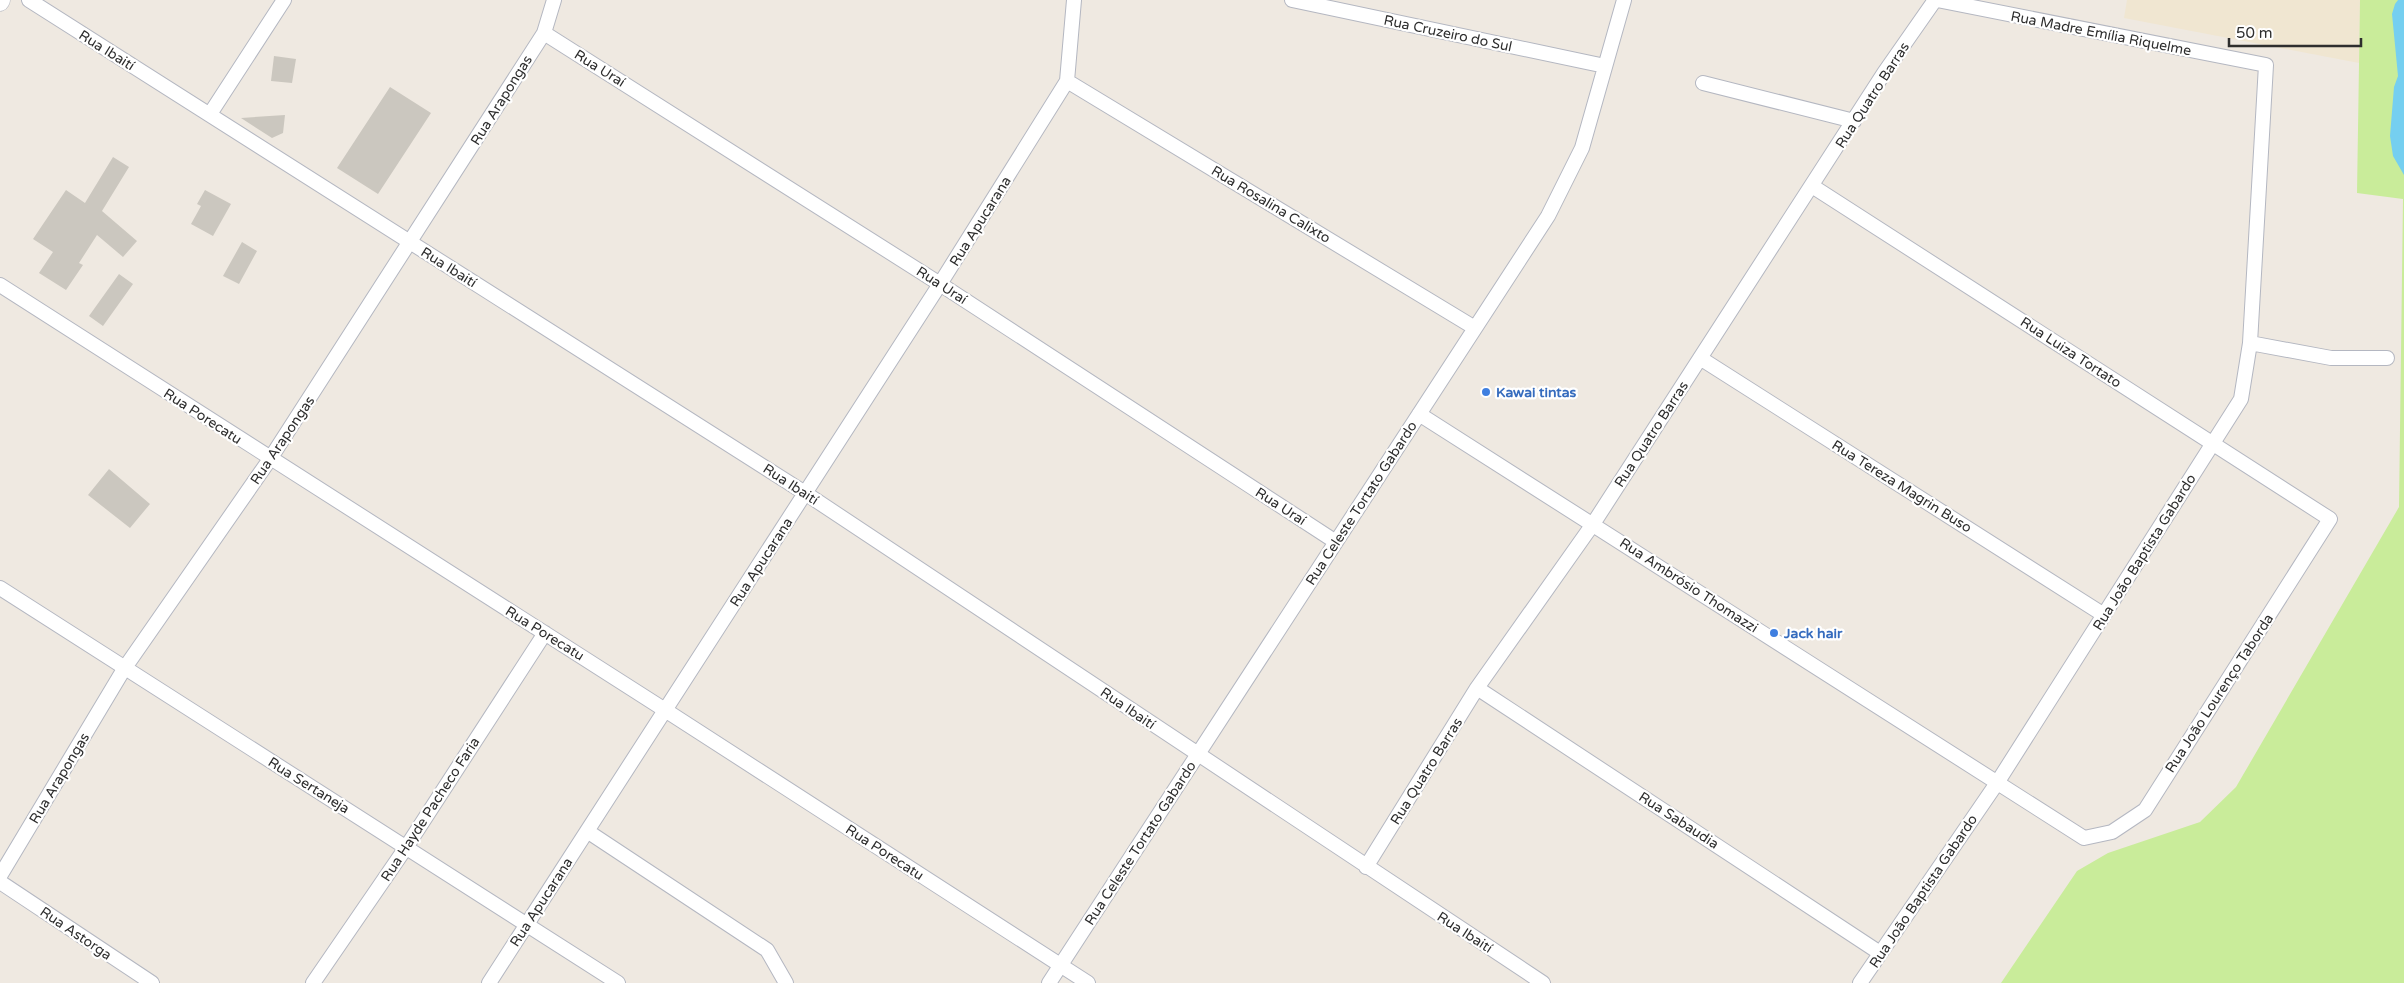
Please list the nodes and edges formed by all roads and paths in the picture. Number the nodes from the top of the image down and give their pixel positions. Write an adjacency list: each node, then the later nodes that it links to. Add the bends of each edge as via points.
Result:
1 (28, 0): 13 (street, Rua Ibaití)
2 (284, 0): 13 (street)
3 (554, 0): 8 (street, Rua Arapongas)
4 (1074, 0): 11 (street, Rua Apucarana)
5 (1292, 0): 10 (street, Rua Cruzeiro do Sul)
6 (1624, 0): 10 (street, Rua Celeste Tortato Gabardo)
7 (1936, 0): 9 (street, Rua Madre Emília Riquelme); 14 (street, Rua Quatro Barras)
8 (544, 32): 16 (street, Rua Arapongas); 17 (street, Rua Uraí)
9 (2266, 65): 20 (street, Rua João Baptista Gabardo)
10 (1605, 66): 19 (street, Rua Celeste Tortato Gabardo, via 1582,148 1548,216)
11 (1067, 81): 17 (street, Rua Apucarana); 19 (street, Rua Rosalina Calixto)
12 (1703, 83): 14 (street)
13 (210, 114): 16 (street, Rua Ibaití)
14 (1854, 120): 15 (street, Rua Quatro Barras)
15 (1812, 186): 21 (street, Rua Quatro Barras); 24 (street, Rua Luiza Tortato)
16 (411, 242): 25 (street, Rua Arapongas); 26 (street, Rua Ibaití)
17 (940, 284): 26 (street, Rua Apucarana); 29 (street, Rua Uraí)
18 (0, 285): 25 (street, Rua Porecatu)
19 (1475, 328): 23 (street, Rua Celeste Tortato Gabardo)
20 (2250, 343): 22 (street, via 2331,358); 24 (street, Rua João Baptista Gabardo, via 2241,399)
21 (1700, 358): 28 (street, Rua Quatro Barras); 31 (street, Rua Tereza Magrin Buso)
22 (2387, 358)
23 (1420, 414): 28 (street, Rua Ambrósio Thomazzi); 29 (street, Rua Celeste Tortato Gabardo)
24 (2213, 444): 27 (street, Rua Luiza Tortato); 31 (street, Rua João Baptista Gabardo)
25 (270, 459): 32 (street, Rua Porecatu); 33 (street, Rua Arapongas)
26 (805, 493): 35 (street, Rua Apucarana); 36 (street, Rua Ibaití)
27 (2330, 519): 39 (street, Rua João Lourenço Taborda, via 2145,810 2112,832)
28 (1594, 524): 34 (street, Rua Quatro Barras); 37 (street, Rua Ambrósio Thomazzi)
29 (1336, 542): 36 (street, Rua Celeste Tortato Gabardo)
30 (0, 588): 33 (street, Rua Sertaneja)
31 (2104, 615): 37 (street, Rua João Baptista Gabardo)
32 (545, 633): 35 (street, Rua Porecatu); 40 (street, Rua Hayde Pacheco Faria)
33 (124, 669): 40 (street, Rua Sertaneja); 42 (street, Rua Arapongas)
34 (1477, 688): 41 (street, Rua Quatro Barras); 45 (street, Rua Sabaudia)
35 (665, 710): 38 (street, Rua Apucarana); 46 (street, Rua Porecatu)
36 (1198, 754): 41 (street, Rua Ibaití); 46 (street, Rua Celeste Tortato Gabardo)
37 (1997, 783): 39 (street, Rua Ambrósio Thomazzi); 45 (street, Rua João Baptista Gabardo)
38 (587, 831): 44 (street, Rua Apucarana); 51 (street, via 767,950)
39 (2084, 838)
40 (407, 846): 44 (street, Rua Sertaneja); 48 (street, Rua Hayde Pacheco Faria)
41 (1366, 867): 54 (street, Rua Ibaití)
42 (0, 876)
43 (0, 882): 47 (street, Rua Astorga)
44 (526, 925): 49 (street, Rua Apucarana); 50 (street, Rua Sertaneja)
45 (1880, 952): 55 (street, Rua João Baptista Gabardo)
46 (1060, 965): 52 (street, Rua Celeste Tortato Gabardo); 53 (street, Rua Porecatu)
47 (152, 983)
48 (313, 983)
49 (489, 983)
50 (618, 983)
51 (786, 983)
52 (1049, 983)
53 (1088, 983)
54 (1543, 983)
55 (1860, 983)

